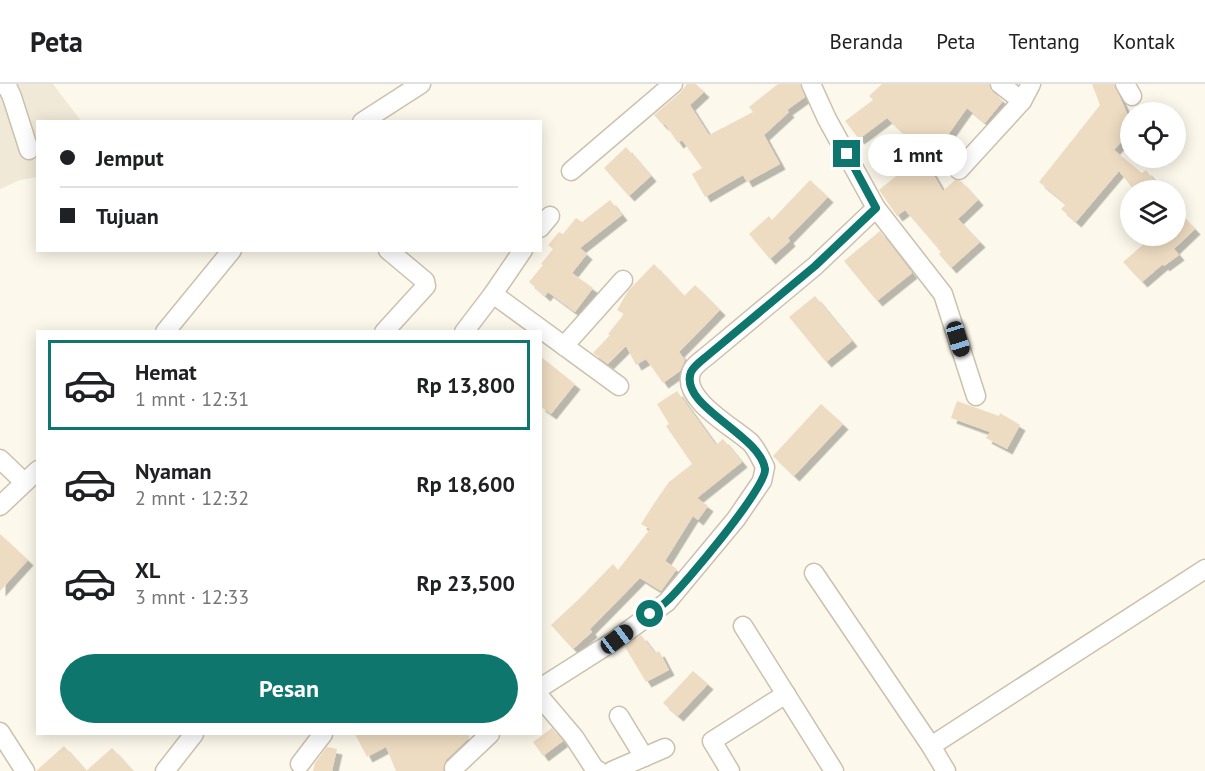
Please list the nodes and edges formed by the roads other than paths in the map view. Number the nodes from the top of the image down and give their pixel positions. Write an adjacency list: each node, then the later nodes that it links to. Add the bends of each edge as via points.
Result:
1 (1, 84): 9 (street, via 12,97)
2 (421, 84): 8 (street)
3 (673, 84): 11 (street)
4 (811, 84): 12 (street)
5 (1000, 84): 7 (street)
6 (1030, 84): 7 (street)
7 (1023, 101): 10 (street)
8 (365, 120)
9 (29, 150)
10 (959, 170)
11 (570, 171)
12 (876, 208): 23 (street, via 944,294); 31 (street, via 815,266 693,368 691,389 702,403 752,444 765,467 762,481 736,519 667,602)
13 (230, 252): 18 (street)
14 (390, 252): 19 (street, via 425,280 426,286)
15 (514, 254): 17 (street)
16 (624, 280): 21 (street)
17 (493, 294): 20 (street); 21 (street)
18 (167, 330)
19 (386, 330)
20 (466, 330)
21 (564, 346): 22 (street)
22 (619, 386)
23 (976, 396)
24 (0, 459): 26 (street)
25 (36, 472): 26 (street)
26 (24, 483): 27 (street)
27 (0, 506)
28 (1205, 569): 39 (street)
29 (814, 573): 39 (street)
30 (744, 626): 32 (street)
31 (542, 687)
32 (786, 694): 48 (street, via 712,741); 49 (street)
33 (542, 699): 46 (street)
34 (619, 716): 41 (street)
35 (0, 732): 44 (street)
36 (193, 735): 45 (street)
37 (322, 735): 42 (street)
38 (489, 735): 43 (street)
39 (931, 746): 50 (street)
40 (665, 748): 41 (street)
41 (644, 758): 47 (street)
42 (300, 764)
43 (454, 768)
44 (25, 771)
45 (165, 771)
46 (599, 771)
47 (612, 771)
48 (730, 771)
49 (834, 771)
50 (946, 771)

